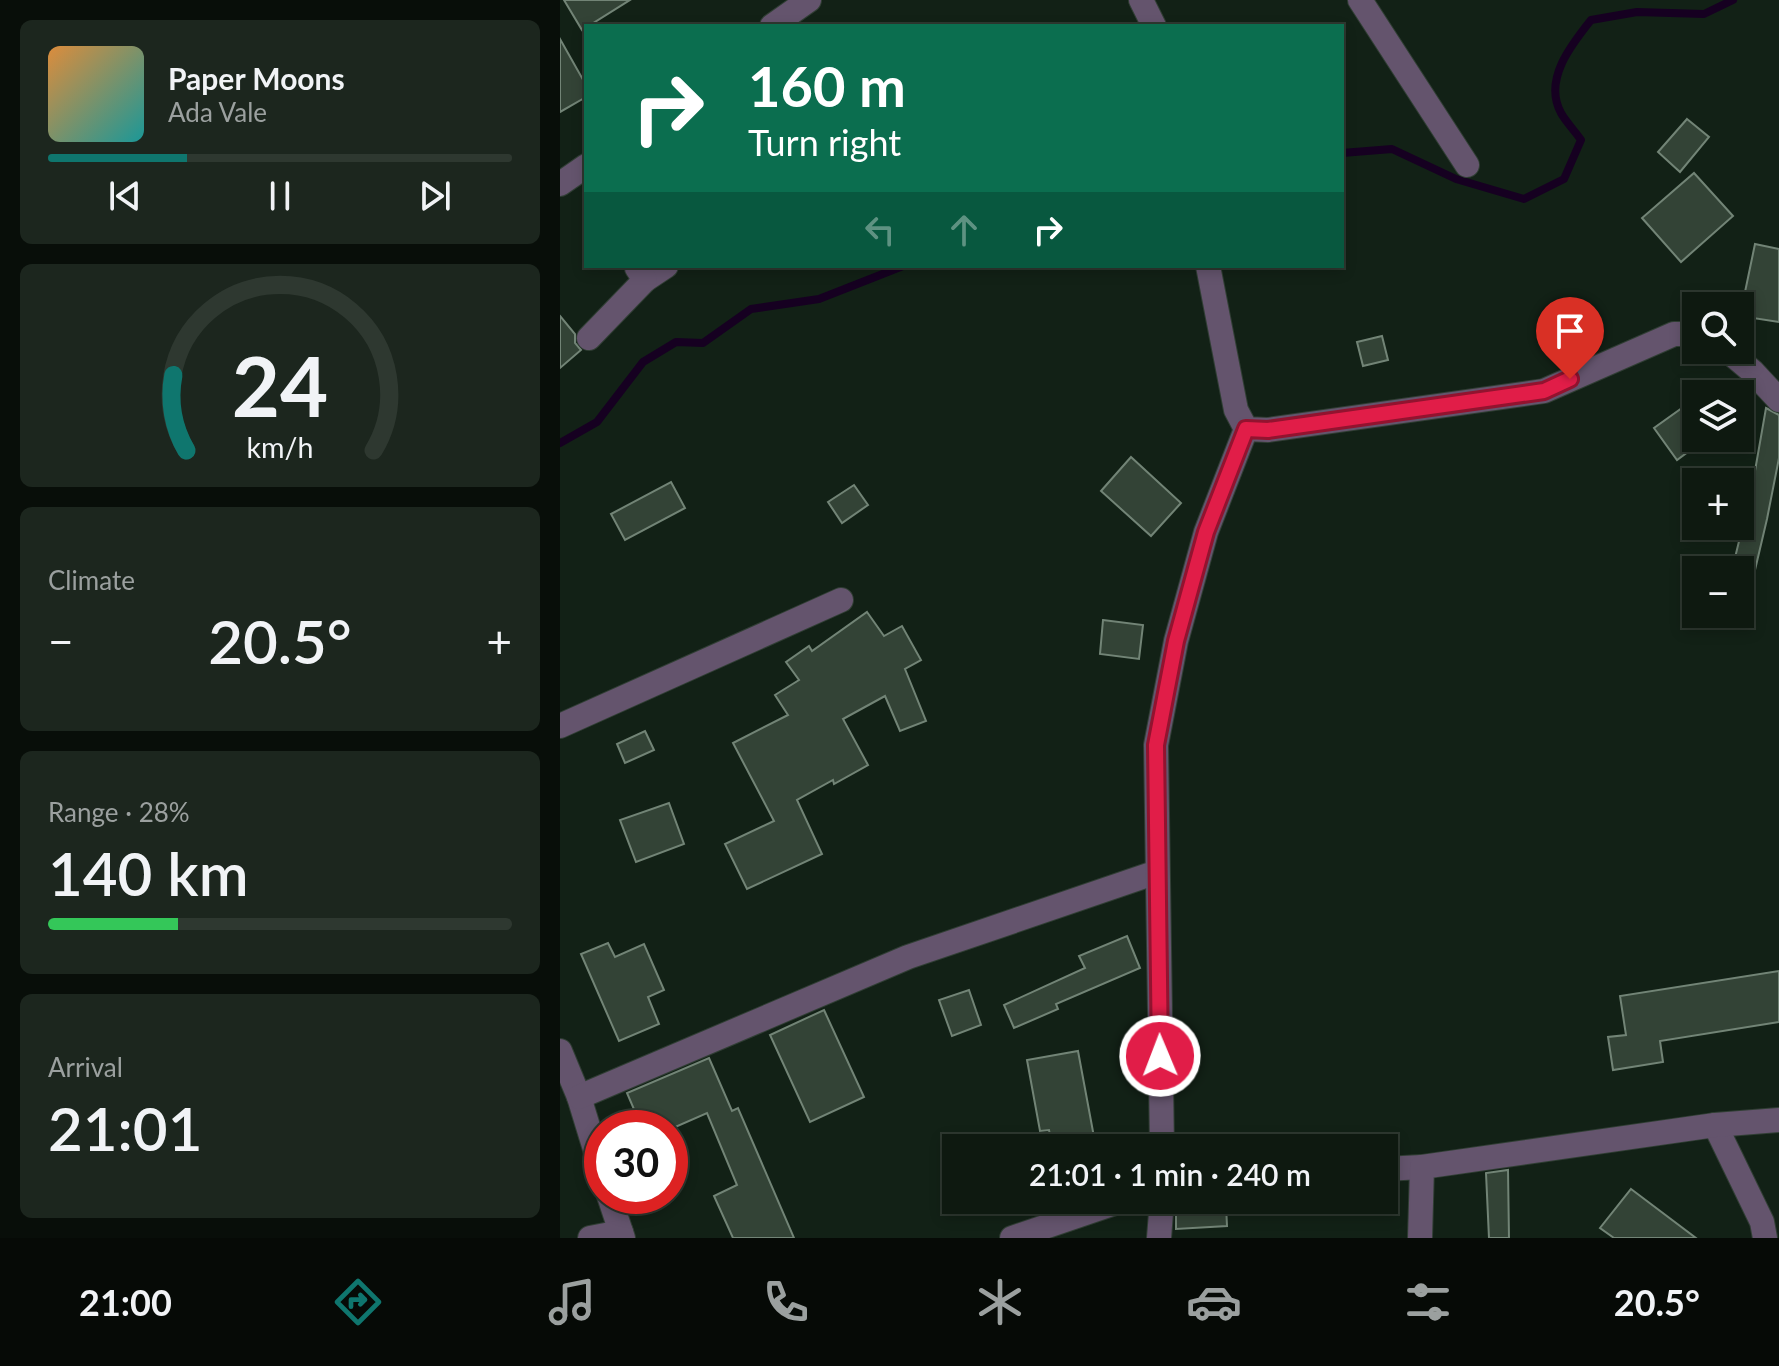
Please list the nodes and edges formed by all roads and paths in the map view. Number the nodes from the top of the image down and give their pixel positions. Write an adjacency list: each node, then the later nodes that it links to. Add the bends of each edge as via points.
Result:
1 (809, 0): 4 (street)
2 (1141, 0): 5 (street)
3 (1360, 0): 6 (street)
4 (775, 24)
5 (1153, 24)
6 (1467, 165)
7 (1208, 268): 13 (street, via 1236,410)
8 (640, 273): 10 (street)
9 (1682, 334): 13 (street, via 1544,391)
10 (589, 338)
11 (1744, 364): 12 (street)
12 (1779, 400)
13 (1246, 429): 16 (street, via 1206,532 1176,641 1156,745)
14 (841, 600): 15 (street)
15 (560, 726)
16 (1157, 872): 18 (street, via 908,957); 22 (street)
17 (560, 1051): 18 (street)
18 (579, 1097): 19 (street)
19 (584, 1113)
20 (1779, 1120): 21 (street)
21 (1715, 1125): 23 (street); 28 (street)
22 (1162, 1134)
23 (1422, 1167): 24 (street); 33 (street)
24 (1398, 1168)
25 (615, 1214): 29 (street)
26 (1083, 1214): 31 (street)
27 (1161, 1214): 32 (street)
28 (1769, 1227)
29 (622, 1235): 30 (street)
30 (590, 1238)
31 (1012, 1238)
32 (1159, 1238)
33 (1420, 1238)

